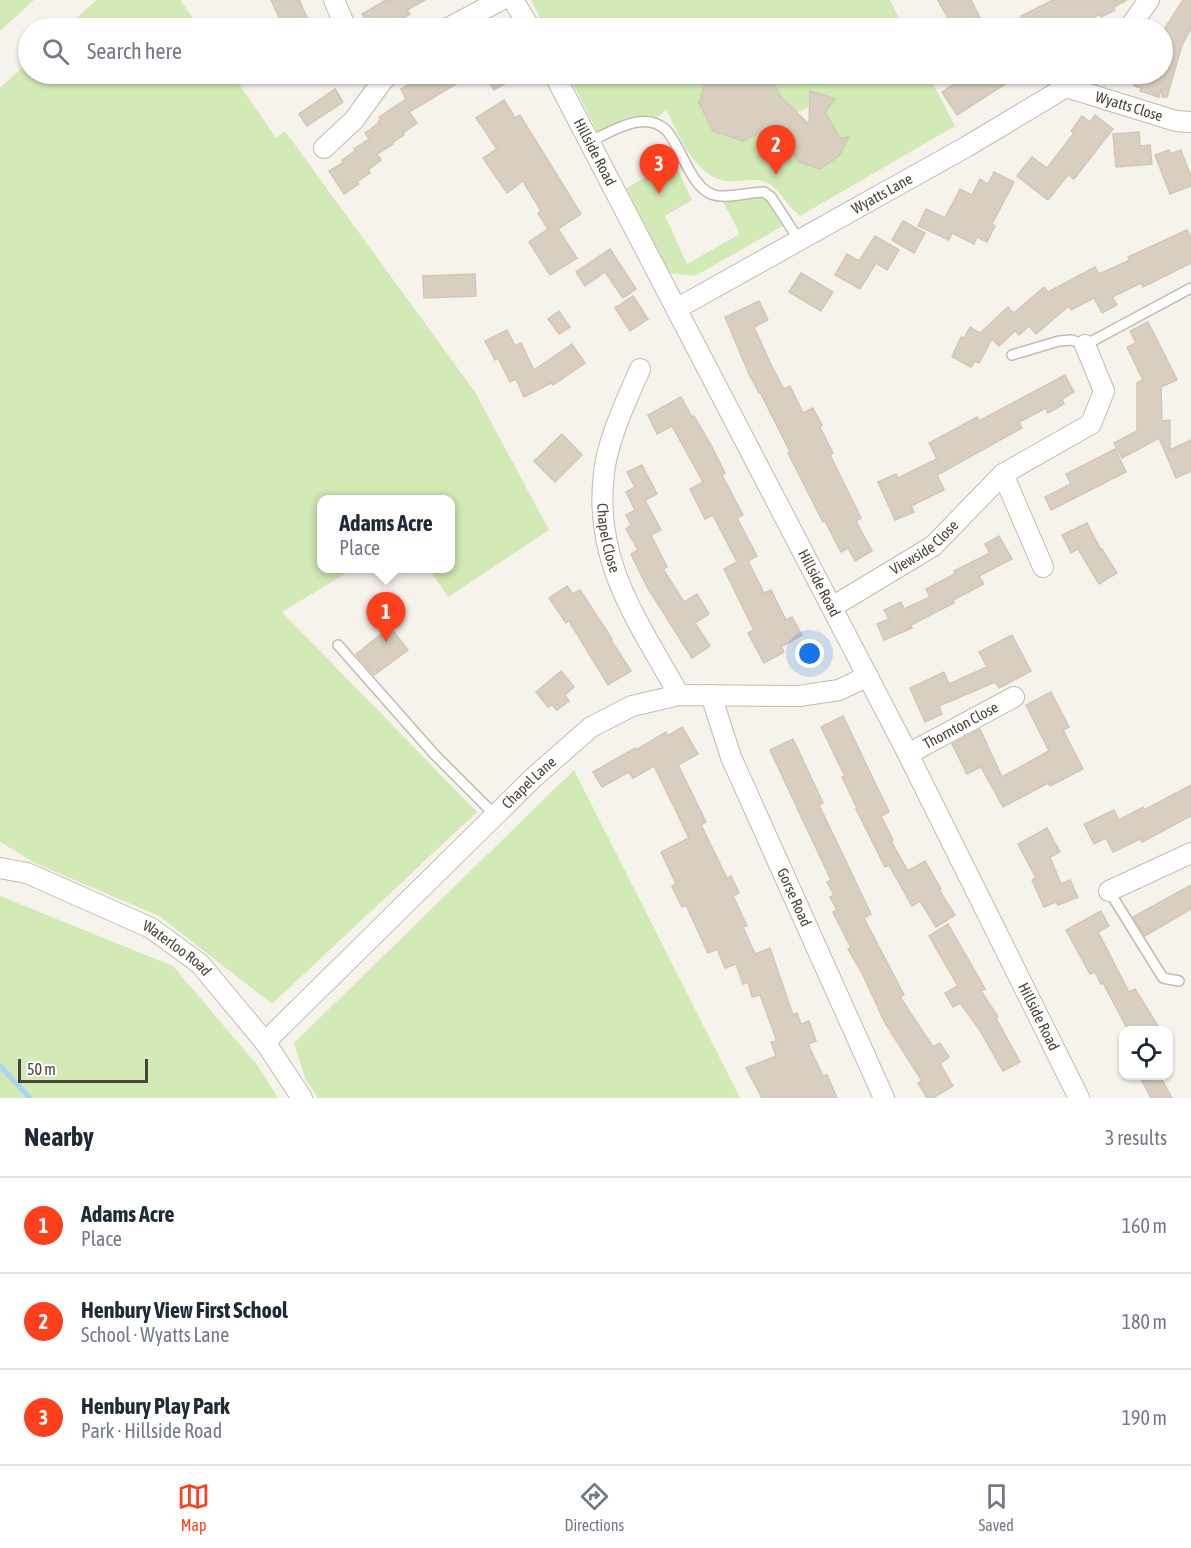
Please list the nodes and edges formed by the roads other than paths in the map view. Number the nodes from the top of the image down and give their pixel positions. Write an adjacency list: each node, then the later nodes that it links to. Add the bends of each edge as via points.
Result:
1 (334, 0): 5 (street)
2 (501, 0): 6 (street)
3 (513, 0): 7 (street)
4 (1149, 0): 8 (street)
5 (342, 18)
6 (467, 18)
7 (524, 18)
8 (1136, 18)
9 (379, 84): 15 (street, via 354,120)
10 (559, 84): 14 (street, Hillside Road)
11 (1070, 84): 12 (street, Wyatts Lane)
12 (1066, 87): 13 (street, Wyatts Close, via 1176,122); 16 (street, Wyatts Lane)
13 (1191, 122)
14 (589, 142): 16 (lane, via 630,123 652,122 666,130 696,182 714,195 765,192); 18 (street, Hillside Road)
15 (324, 148)
16 (799, 240): 18 (street, Wyatts Lane)
17 (1191, 288): 19 (lane)
18 (676, 309): 24 (street, Hillside Road)
19 (1085, 345): 20 (lane, via 1059,341); 22 (street, Viewside Close, via 1104,391 1090,424)
20 (1012, 356)
21 (639, 369): 27 (street, Chapel Close, via 604,471 601,512 606,549 622,593)
22 (1003, 474): 23 (street); 24 (street, Viewside Close, via 933,546)
23 (1043, 567)
24 (832, 607): 26 (street, Hillside Road)
25 (338, 645): 31 (lane, via 434,754)
26 (868, 676): 28 (street, Chapel Lane, via 839,690 799,696); 30 (street, Hillside Road)
27 (679, 695): 28 (street, Chapel Lane); 31 (street, Chapel Lane, via 632,706 591,727)
28 (711, 695): 38 (street, Gorse Road, via 730,758)
29 (1014, 697): 30 (street, Thornton Close)
30 (908, 754): 39 (street, Hillside Road)
31 (496, 816): 36 (street, Chapel Lane)
32 (1191, 853): 34 (street)
33 (0, 868): 36 (street, Waterloo Road, via 27,873 151,928 200,964)
34 (1109, 891): 35 (lane, via 1163,978)
35 (1179, 981)
36 (265, 1042): 37 (street, Waterloo Road)
37 (302, 1098)
38 (884, 1098)
39 (1079, 1098)

